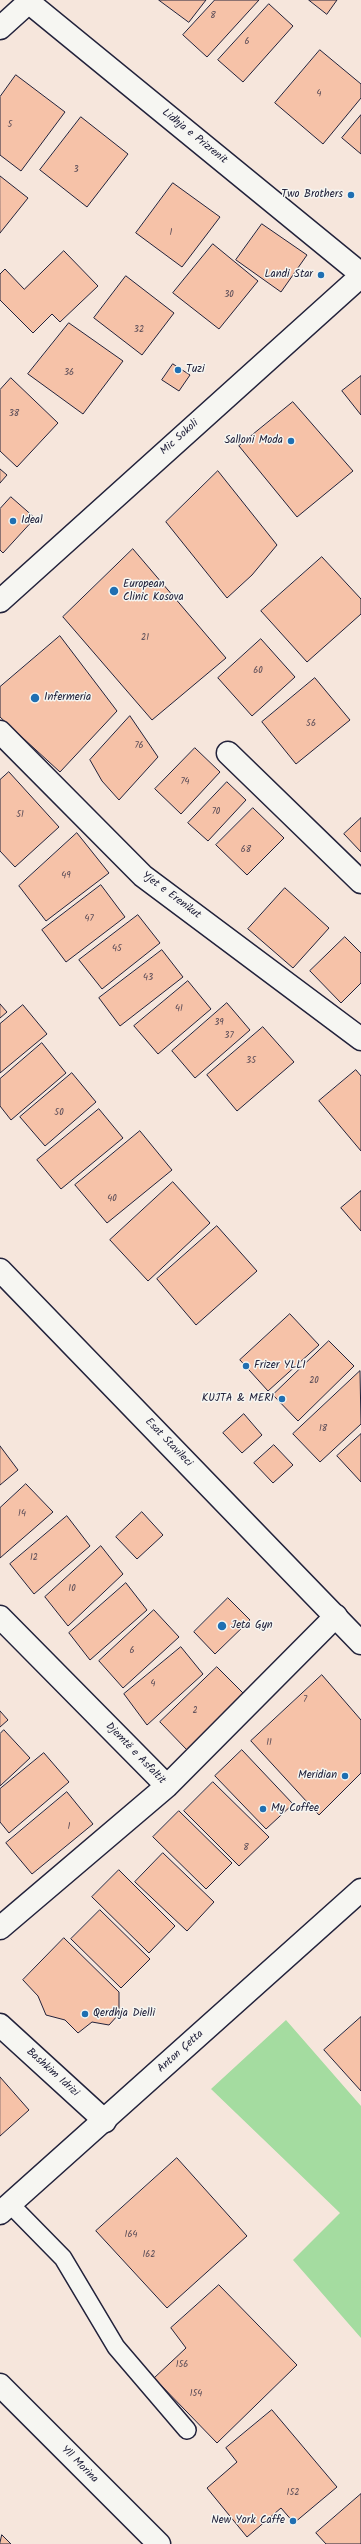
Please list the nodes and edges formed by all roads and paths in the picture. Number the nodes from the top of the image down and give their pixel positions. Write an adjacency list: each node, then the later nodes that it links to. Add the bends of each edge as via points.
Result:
1 (29, 1): 2 (street); 3 (street, Lidhja e Prizrenit)
2 (0, 28)
3 (361, 275): 4 (street, Mic Sokoli)
4 (0, 602)
5 (0, 732): 8 (street, Yjet e Erenikut, via 143,876)
6 (228, 753): 7 (street)
7 (361, 882)
8 (361, 1039)
9 (0, 1270): 10 (street, Esat Stavileci)
10 (336, 1616): 12 (street, Esat Stavileci); 13 (street)
11 (0, 1617): 13 (street, Djemtë e Asfaltit)
12 (361, 1643)
13 (168, 1786): 15 (street, Djemtë e Asfaltit)
14 (361, 1890): 17 (street, Anton Çetta)
15 (0, 1928)
16 (0, 2025): 17 (street, Bashkim Idrizi)
17 (105, 2120): 18 (street, Anton Çetta)
18 (5, 2209): 20 (lane, via 63,2258 116,2347)
19 (0, 2384): 21 (street, Yll Morina)
20 (187, 2430)
21 (159, 2544)

